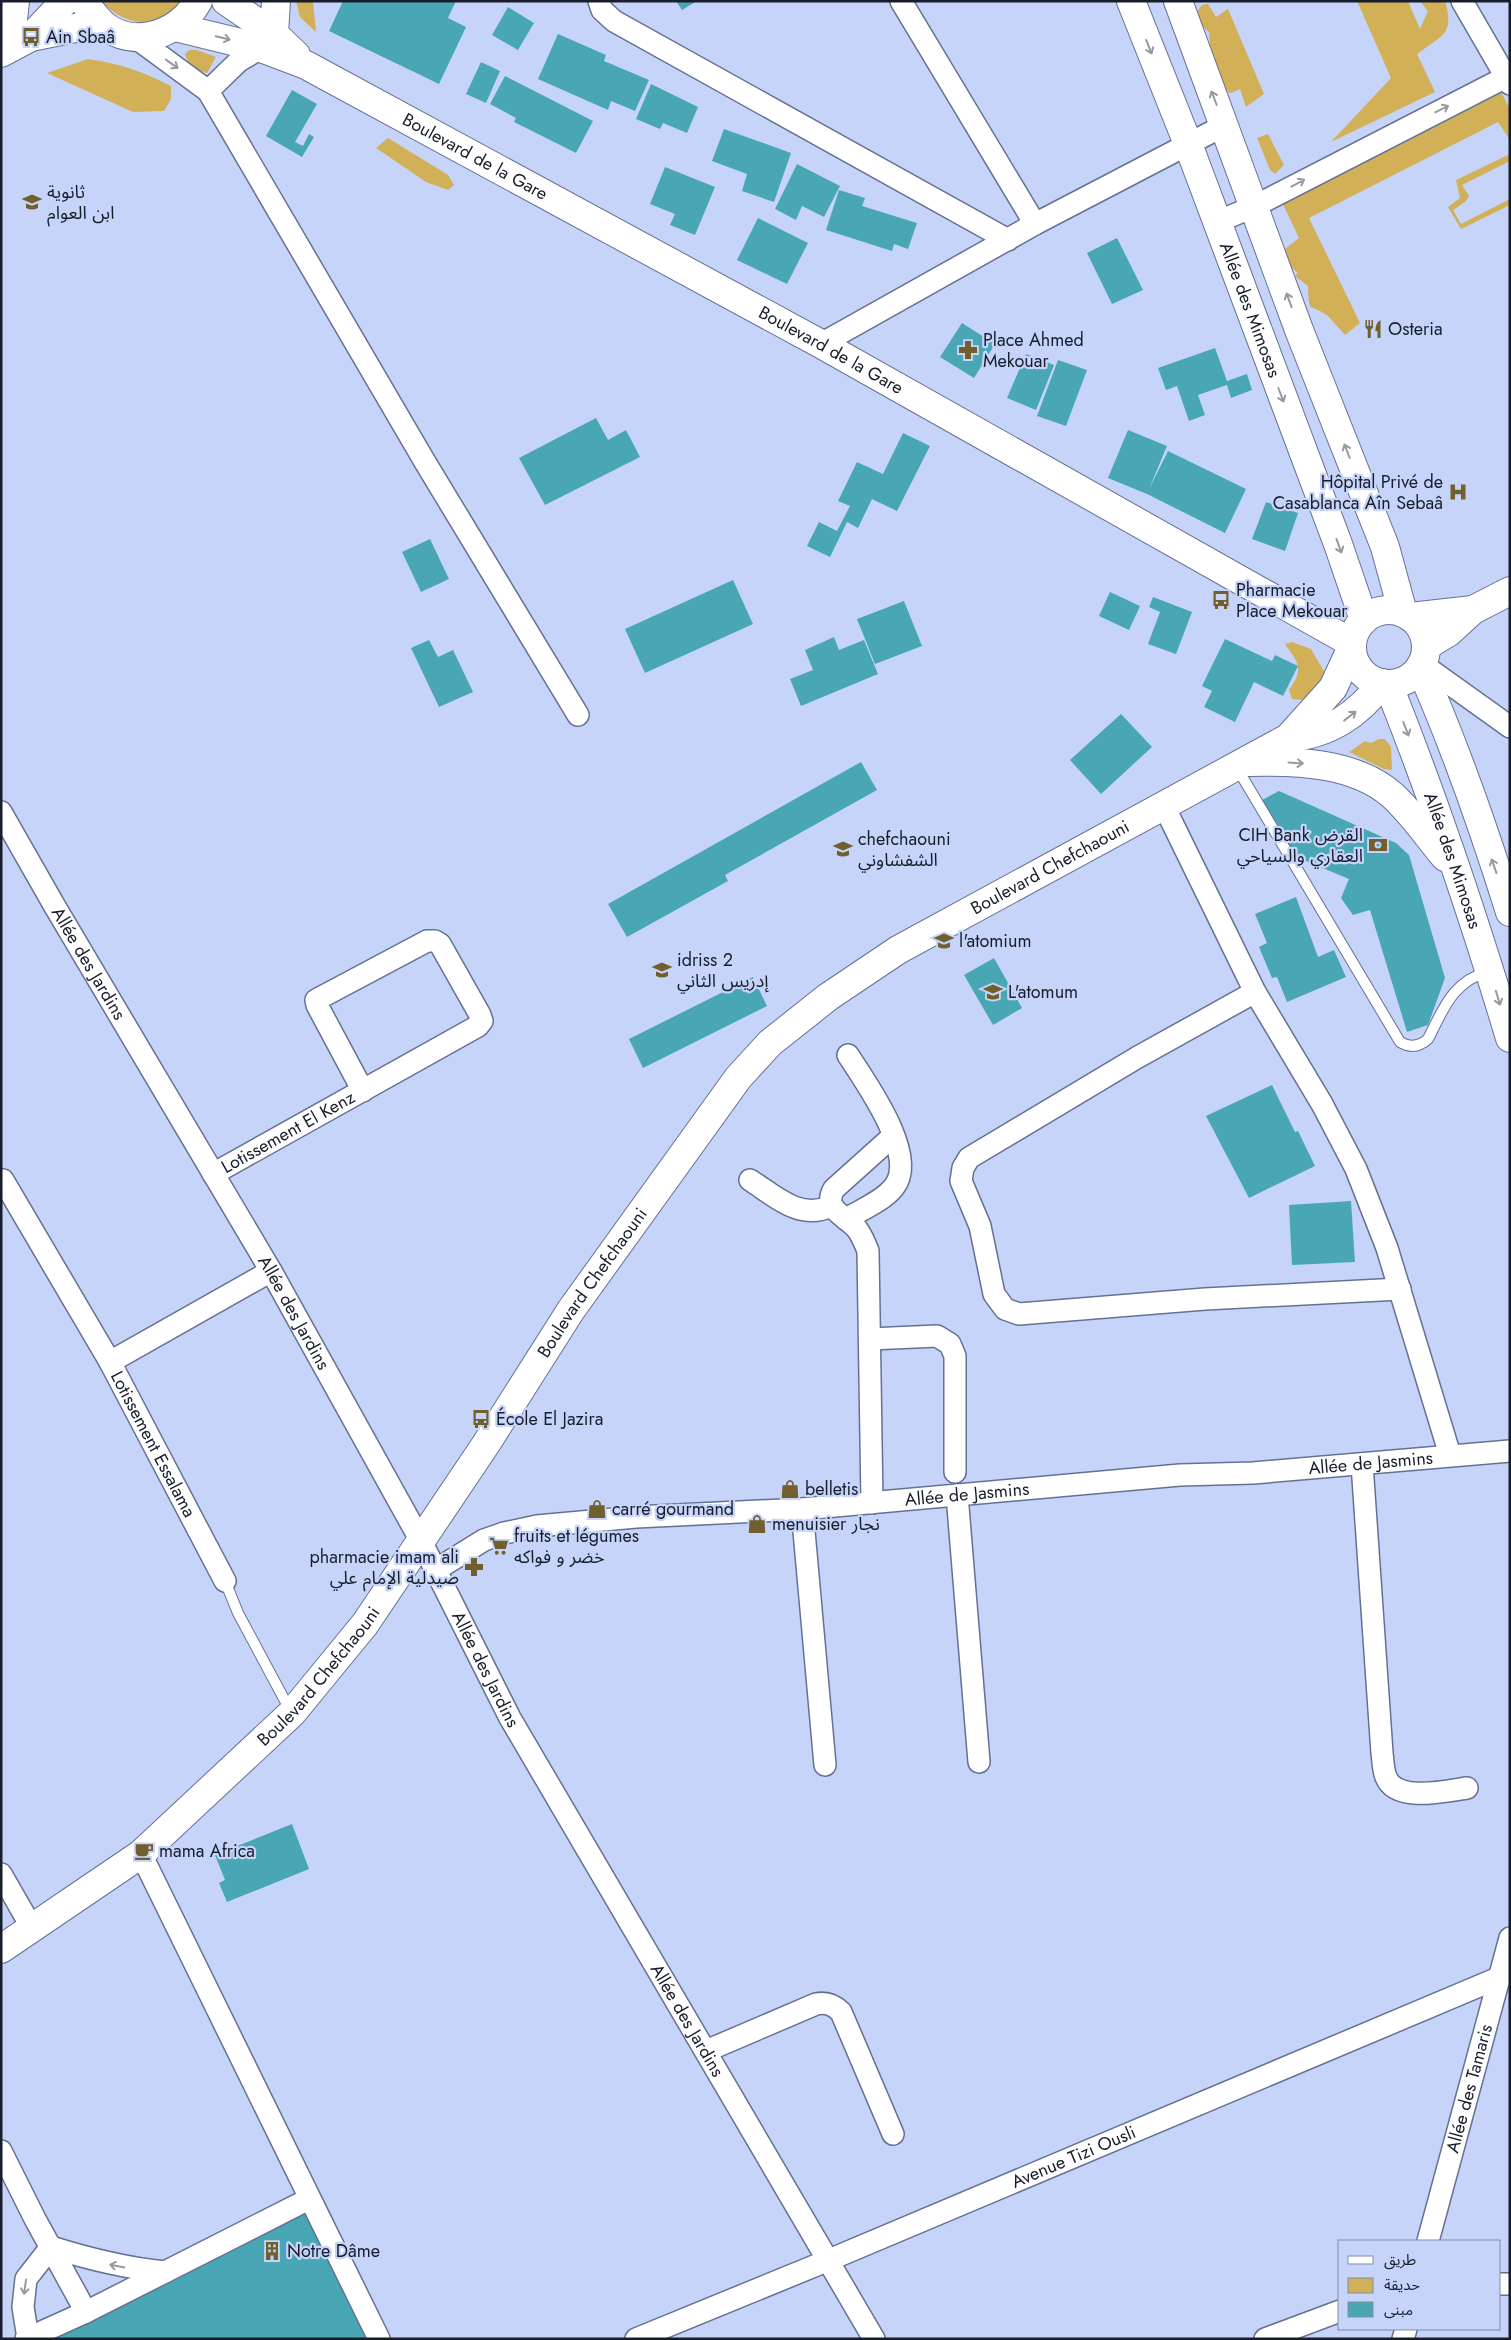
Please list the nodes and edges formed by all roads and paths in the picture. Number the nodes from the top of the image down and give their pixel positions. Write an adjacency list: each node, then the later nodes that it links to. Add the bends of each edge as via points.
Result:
1 (15, 1): 16 (street)
2 (65, 1): 16 (street)
3 (84, 1): 12 (street)
4 (198, 1): 13 (street, via 188,17)
5 (226, 1): 15 (street, Boulevard de la Gare)
6 (276, 1): 15 (street)
7 (598, 1): 24 (street, via 614,21)
8 (901, 1): 23 (street)
9 (1130, 1): 20 (street, Allée des Mimosas, one-way to 20)
10 (1178, 1): 19 (street, one-way to 10)
11 (1462, 1): 17 (street)
12 (100, 23): 14 (street, via 117,33); 16 (street)
13 (175, 27): 14 (street, via 157,36); 15 (street, Boulevard de la Gare, one-way to 15)
14 (136, 38): 18 (street, one-way to 18)
15 (267, 41): 18 (street, via 239,61); 25 (street, Boulevard de la Gare)
16 (14, 46)
17 (1508, 78): 21 (street, one-way to 17)
18 (208, 90): 32 (street, via 425,462)
19 (1224, 124): 20 (street); 21 (street)
20 (1188, 144): 22 (street, Allée des Mimosas); 23 (street)
21 (1254, 206): 22 (street); 28 (street, one-way to 21)
22 (1217, 222): 29 (street, Allée des Mimosas, one-way to 29, via 1338,544)
23 (1035, 224): 24 (street)
24 (1008, 240): 25 (street)
25 (821, 344): 29 (street, Boulevard de la Gare)
26 (1510, 591): 27 (street)
27 (1473, 610): 28 (street); 30 (street)
28 (1407, 615): 29 (street, via 1382,611); 30 (street, via 1424,635)
29 (1356, 637): 31 (street, via 1354,662 1362,672); 34 (street, Boulevard Chefchaouni, via 1332,688)
30 (1423, 659): 31 (street, via 1406,680); 33 (street); 39 (street, one-way to 30)
31 (1385, 683): 34 (street, Boulevard Chefchaouni, one-way to 31, via 1311,735 1337,725); 38 (street, Allée des Mimosas, one-way to 38, via 1407,731)
32 (578, 715)
33 (1510, 727)
34 (1288, 738): 35 (street, Boulevard Chefchaouni)
35 (1242, 764): 36 (street, Boulevard Chefchaouni); 38 (street, one-way to 38, via 1305,763 1366,778 1393,796); 40 (lane, via 1400,1042 1410,1046 1423,1044 1459,986)
36 (1164, 806): 41 (street); 61 (street, Boulevard Chefchaouni, via 898,950 828,997 770,1042 738,1078 571,1310)
37 (1, 812): 46 (street, Allée des Jardins)
38 (1454, 867): 40 (street, Allée des Mimosas)
39 (1509, 902)
40 (1490, 971): 42 (street, Allée des Mimosas, one-way to 42)
41 (1256, 992): 51 (street, via 1356,1169); 51 (street, via 1138,1057 970,1158 963,1168 961,1181 980,1226 994,1294 1005,1309 1019,1314 1205,1299)
42 (1510, 1038)
43 (848, 1055): 45 (street, via 879,1104)
44 (364, 1091): 44 (street, Lotissement El Kenz, via 482,1021 435,940 427,941 316,1000); 46 (street, Lotissement El Kenz)
45 (893, 1136): 49 (street, via 834,1189 830,1200); 49 (street, via 902,1164 898,1180 888,1193)
46 (213, 1174): 50 (street, Allée des Jardins)
47 (3, 1180): 53 (street, Lotissement Essalama)
48 (750, 1180): 49 (street, via 797,1209)
49 (838, 1213): 52 (street, via 856,1228 868,1251)
50 (271, 1271): 53 (street); 61 (street, Allée des Jardins)
51 (1400, 1289): 55 (street)
52 (870, 1339): 57 (street, via 937,1336 950,1344 955,1356); 59 (street)
53 (110, 1362): 63 (street, Lotissement Essalama)
54 (1510, 1451): 55 (street, Allée de Jasmins)
55 (1450, 1454): 56 (street, Allée de Jasmins)
56 (1362, 1464): 58 (street, Allée de Jasmins, via 1180,1475); 67 (street, via 1386,1778 1398,1790 1417,1794)
57 (955, 1472)
58 (957, 1495): 59 (street, Allée de Jasmins); 65 (street)
59 (872, 1503): 60 (street, Allée de Jasmins)
60 (802, 1509): 62 (street, Allée de Jasmins, via 636,1517 537,1526 484,1540); 66 (street)
61 (422, 1543): 62 (street, Allée des Jardins); 64 (street, Boulevard Chefchaouni, via 365,1624)
62 (434, 1571): 74 (street, Allée des Jardins, via 510,1718)
63 (225, 1581): 64 (lane, Lotissement Essalama, via 238,1613)
64 (292, 1713): 68 (street, Boulevard Chefchaouni)
65 (979, 1762)
66 (825, 1765)
67 (1467, 1788)
68 (141, 1854): 70 (street, Boulevard Chefchaouni); 77 (street)
69 (1, 1874): 70 (street)
70 (32, 1928): 72 (street, Boulevard Chefchaouni)
71 (1510, 1938): 73 (street, Allée des Tamaris)
72 (1, 1949)
73 (1504, 1975): 78 (street, Allée des Tamaris); 80 (street, Avenue Tizi Ousli)
74 (706, 2051): 75 (street, via 816,2004 832,2005 841,2012); 80 (street, Allée des Jardins)
75 (893, 2134)
76 (1, 2151): 79 (street)
77 (309, 2199): 81 (street); 85 (street)
78 (1428, 2240)
79 (50, 2247): 81 (street, one-way to 79, via 102,2263); 82 (street); 84 (street, one-way to 84, via 26,2279 23,2308)
80 (829, 2260): 86 (street, Avenue Tizi Ousli); 87 (street, Allée des Jardins)
81 (165, 2272): 82 (street)
82 (86, 2312): 84 (street)
83 (1338, 2312): 88 (street)
84 (27, 2338)
85 (379, 2339)
86 (636, 2339)
87 (874, 2339)
88 (1265, 2339)

